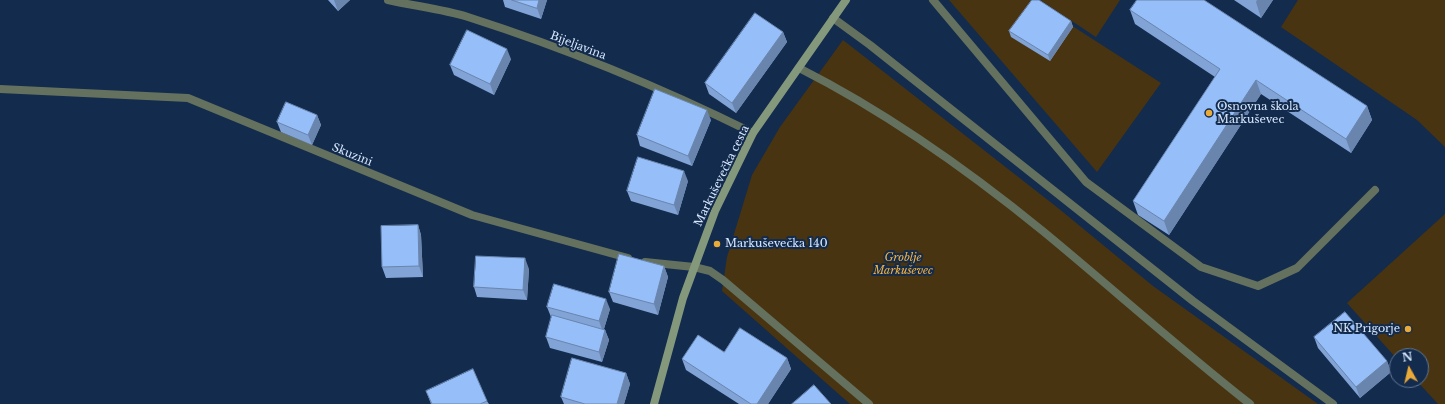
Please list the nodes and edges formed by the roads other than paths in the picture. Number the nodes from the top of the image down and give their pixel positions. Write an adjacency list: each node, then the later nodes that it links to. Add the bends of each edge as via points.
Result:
1 (388, 0): 7 (street, Bijeljavina, via 466,17 572,55 701,107)
2 (846, 0): 4 (main road, Markuševečka cesta)
3 (934, 0): 8 (street, via 1086,182 1201,267 1258,286 1297,268)
4 (833, 18): 5 (main road, Markuševečka cesta); 13 (street, via 1193,301)
5 (799, 68): 7 (main road, Markuševečka cesta); 12 (street, via 886,118 976,179)
6 (0, 89): 9 (street, Skuzini, via 188,98 472,215 620,256 659,265)
7 (753, 133): 9 (main road, Markuševečka cesta, via 715,212)
8 (1375, 190)
9 (694, 267): 10 (main road, Markuševečka cesta); 11 (street, Skuzini, via 710,271 723,280)
10 (654, 404)
11 (869, 404)
12 (1250, 404)
13 (1333, 404)

